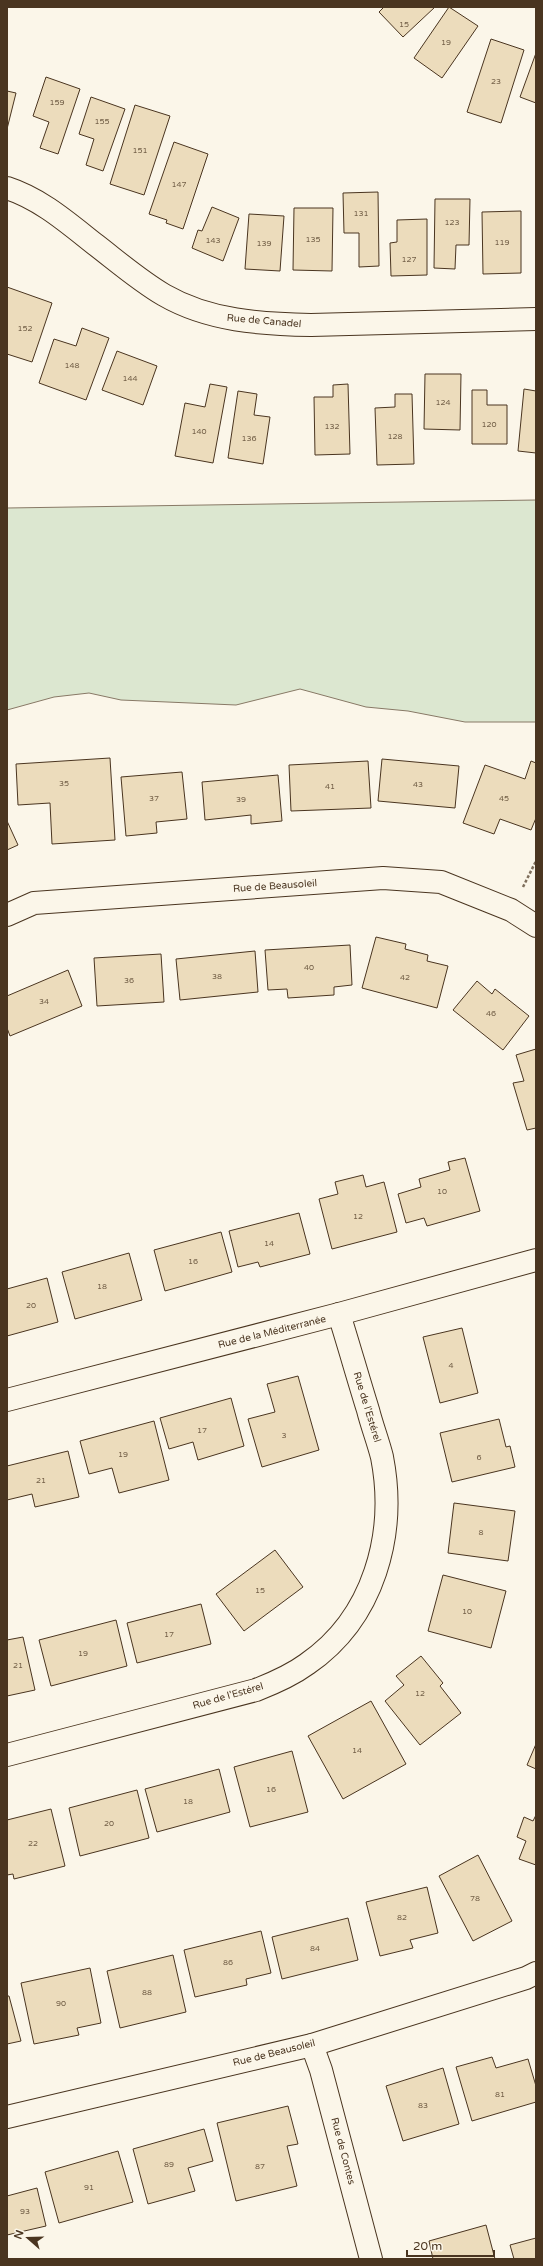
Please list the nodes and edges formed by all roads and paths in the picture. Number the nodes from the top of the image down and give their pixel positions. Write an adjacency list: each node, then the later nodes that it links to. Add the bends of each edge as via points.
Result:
1 (7, 188): 2 (street, Rue de Canadel, via 39,202 160,292 191,308 215,316 272,324 311,325)
2 (536, 319)
3 (7, 914): 4 (street, Rue de Beausoleil, via 34,903 383,878 441,882 511,910)
4 (536, 926)
5 (536, 1260): 6 (street, Rue de la Méditerranée)
6 (339, 1314): 7 (street, Rue de la Méditerranée); 8 (street, Rue de l'Estérel, via 382,1456 386,1490 385,1528 380,1562 354,1618 333,1643 308,1664 283,1679 256,1690)
7 (7, 1400)
8 (7, 1755)
9 (536, 1973): 10 (street, Rue de Beausoleil)
10 (312, 2044): 11 (street, Rue de Beausoleil); 12 (street, Rue de Contes)
11 (7, 2116)
12 (371, 2259)

